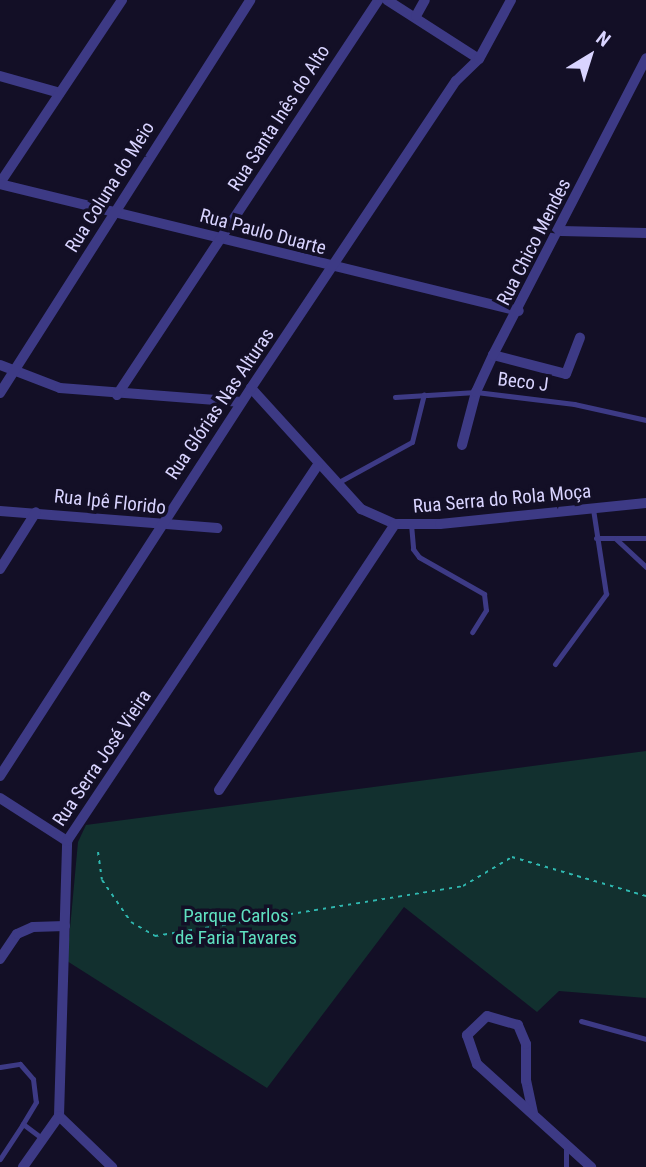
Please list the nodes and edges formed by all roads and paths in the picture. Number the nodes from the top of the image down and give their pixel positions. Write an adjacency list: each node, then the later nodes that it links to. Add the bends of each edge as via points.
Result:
1 (122, 0): 11 (street)
2 (250, 0): 13 (street, Rua Coluna do Meio)
3 (378, 0): 16 (street, Rua Santa Inês do Alto)
4 (387, 0): 7 (street)
5 (425, 0): 7 (street)
6 (511, 0): 9 (street, Rua Glórias Nas Alturas)
7 (416, 16): 9 (street)
8 (646, 58): 14 (street, Rua Chico Mendes)
9 (479, 59): 17 (street, Rua Glórias Nas Alturas, via 456,81)
10 (0, 76): 11 (street)
11 (60, 93): 12 (street)
12 (0, 184): 13 (street, Rua Paulo Duarte)
13 (116, 210): 16 (street, Rua Paulo Duarte); 22 (street, Rua Coluna do Meio)
14 (561, 231): 15 (street); 18 (street, Rua Chico Mendes)
15 (646, 233)
16 (220, 240): 17 (street, Rua Paulo Duarte); 27 (street, Rua Santa Inês do Alto)
17 (332, 268): 18 (street, Rua Paulo Duarte); 23 (street, Rua Glórias Nas Alturas)
18 (519, 311): 20 (street, Rua Chico Mendes)
19 (580, 338): 20 (street, via 566,374)
20 (494, 355): 25 (street, Rua Chico Mendes)
21 (0, 365): 22 (street)
22 (14, 373): 24 (street, Rua Coluna do Meio); 27 (street, via 60,388)
23 (251, 388): 29 (street, Rua Glórias Nas Alturas); 32 (street, Rua Serra do Rola Moça)
24 (0, 393)
25 (476, 393): 26 (lane, Beco J); 30 (lane, Beco J, via 574,404); 31 (street, Rua Chico Mendes)
26 (424, 394): 28 (lane, Beco J); 33 (lane, via 412,442)
27 (117, 395): 29 (street)
28 (395, 397)
29 (242, 402): 40 (street, Rua Glórias Nas Alturas)
30 (646, 420)
31 (462, 445)
32 (318, 466): 33 (street, Rua Serra do Rola Moça); 52 (street, Rua Serra José Vieira)
33 (337, 483): 38 (street, Rua Serra do Rola Moça, via 361,509)
34 (646, 503): 35 (street, Rua Serra do Rola Moça)
35 (593, 509): 39 (street, Rua Serra do Rola Moça); 42 (lane)
36 (0, 511): 37 (street, Rua Ipê Florido)
37 (36, 512): 40 (street, Rua Ipê Florido); 46 (street)
38 (395, 524): 39 (street, Rua Serra do Rola Moça); 50 (street)
39 (411, 524): 47 (lane, via 419,557 484,594 486,610)
40 (161, 526): 41 (street, Rua Ipê Florido); 49 (street, Rua Glórias Nas Alturas)
41 (217, 528)
42 (596, 538): 43 (lane); 48 (lane, via 606,594)
43 (616, 538): 44 (lane); 45 (lane)
44 (646, 538)
45 (646, 567)
46 (0, 569)
47 (472, 632)
48 (555, 664)
49 (0, 776)
50 (219, 790)
51 (0, 798): 52 (street)
52 (67, 841): 55 (street, Rua Serra José Vieira)
53 (98, 852): 54 (path, via 102,880 131,922 155,936 463,886 512,857)
54 (646, 896)
55 (65, 926): 56 (street, via 33,927 17,934); 61 (street, Rua Serra José Vieira)
56 (0, 959)
57 (581, 1021): 58 (lane)
58 (646, 1039)
59 (0, 1067): 62 (lane, via 20,1064 33,1079 36,1102)
60 (533, 1113): 60 (street, via 477,1064 467,1045 467,1035 486,1016 518,1025 526,1044 526,1081); 64 (street)
61 (58, 1116): 63 (street); 67 (street)
62 (23, 1124): 63 (lane); 65 (lane)
63 (43, 1139): 66 (street)
64 (566, 1144): 68 (lane); 69 (street)
65 (0, 1159)
66 (23, 1167)
67 (112, 1167)
68 (566, 1167)
69 (591, 1167)

